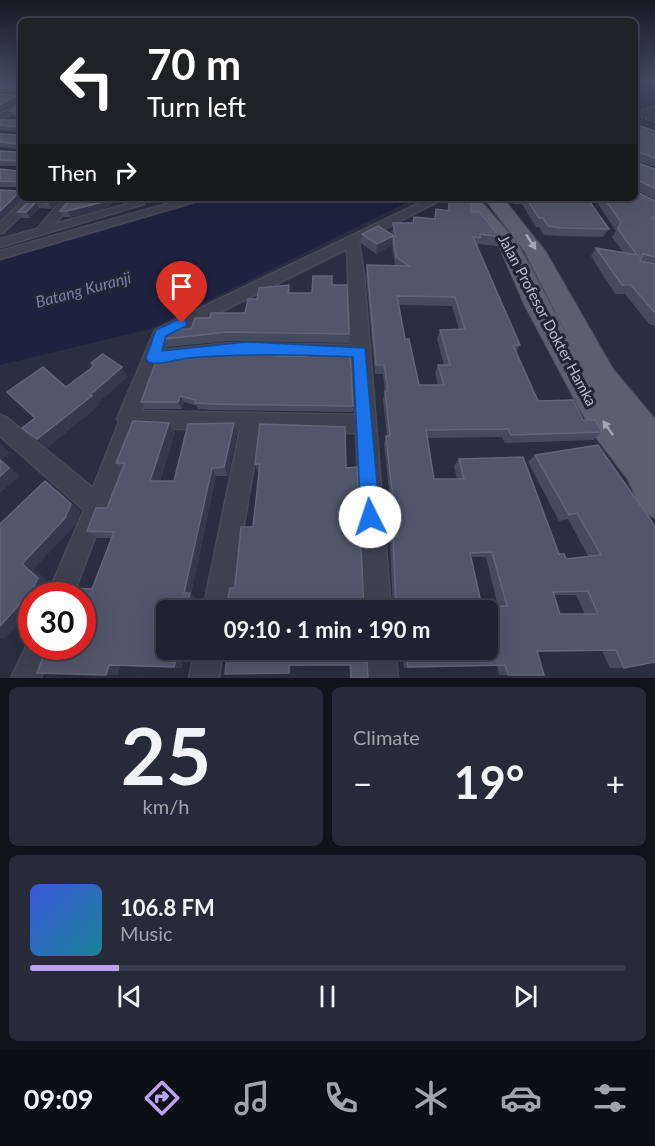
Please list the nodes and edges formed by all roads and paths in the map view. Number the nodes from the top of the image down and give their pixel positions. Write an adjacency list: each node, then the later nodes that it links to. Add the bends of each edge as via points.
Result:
1 (638, 116): 2 (path)
2 (655, 122)
3 (30, 201): 11 (street)
4 (67, 201): 12 (street)
5 (140, 201): 10 (street); 12 (street)
6 (191, 201): 10 (street)
7 (434, 201): 13 (street)
8 (472, 201): 23 (main road, Jalan Profesor Dokter Hamka, one-way to 8, via 608,429 558,346 504,237)
9 (496, 201): 22 (main road, Jalan Profesor Dokter Hamka, one-way to 22, via 524,232 599,369)
10 (147, 214): 15 (street)
11 (0, 229)
12 (42, 231): 14 (street)
13 (352, 240): 16 (street); 17 (street, via 160,333)
14 (0, 243)
15 (0, 255)
16 (360, 352): 17 (street, via 247,348); 21 (street)
17 (153, 358): 18 (street)
18 (128, 418): 19 (street); 24 (street)
19 (251, 423): 21 (street); 26 (street)
20 (0, 424): 24 (street)
21 (363, 424): 27 (street)
22 (655, 441)
23 (651, 479)
24 (97, 506): 25 (street)
25 (66, 582)
26 (218, 600)
27 (377, 600)
28 (33, 660): 31 (street)
29 (207, 660): 32 (street)
30 (382, 660): 33 (street)
31 (26, 678)
32 (204, 678)
33 (383, 678)

